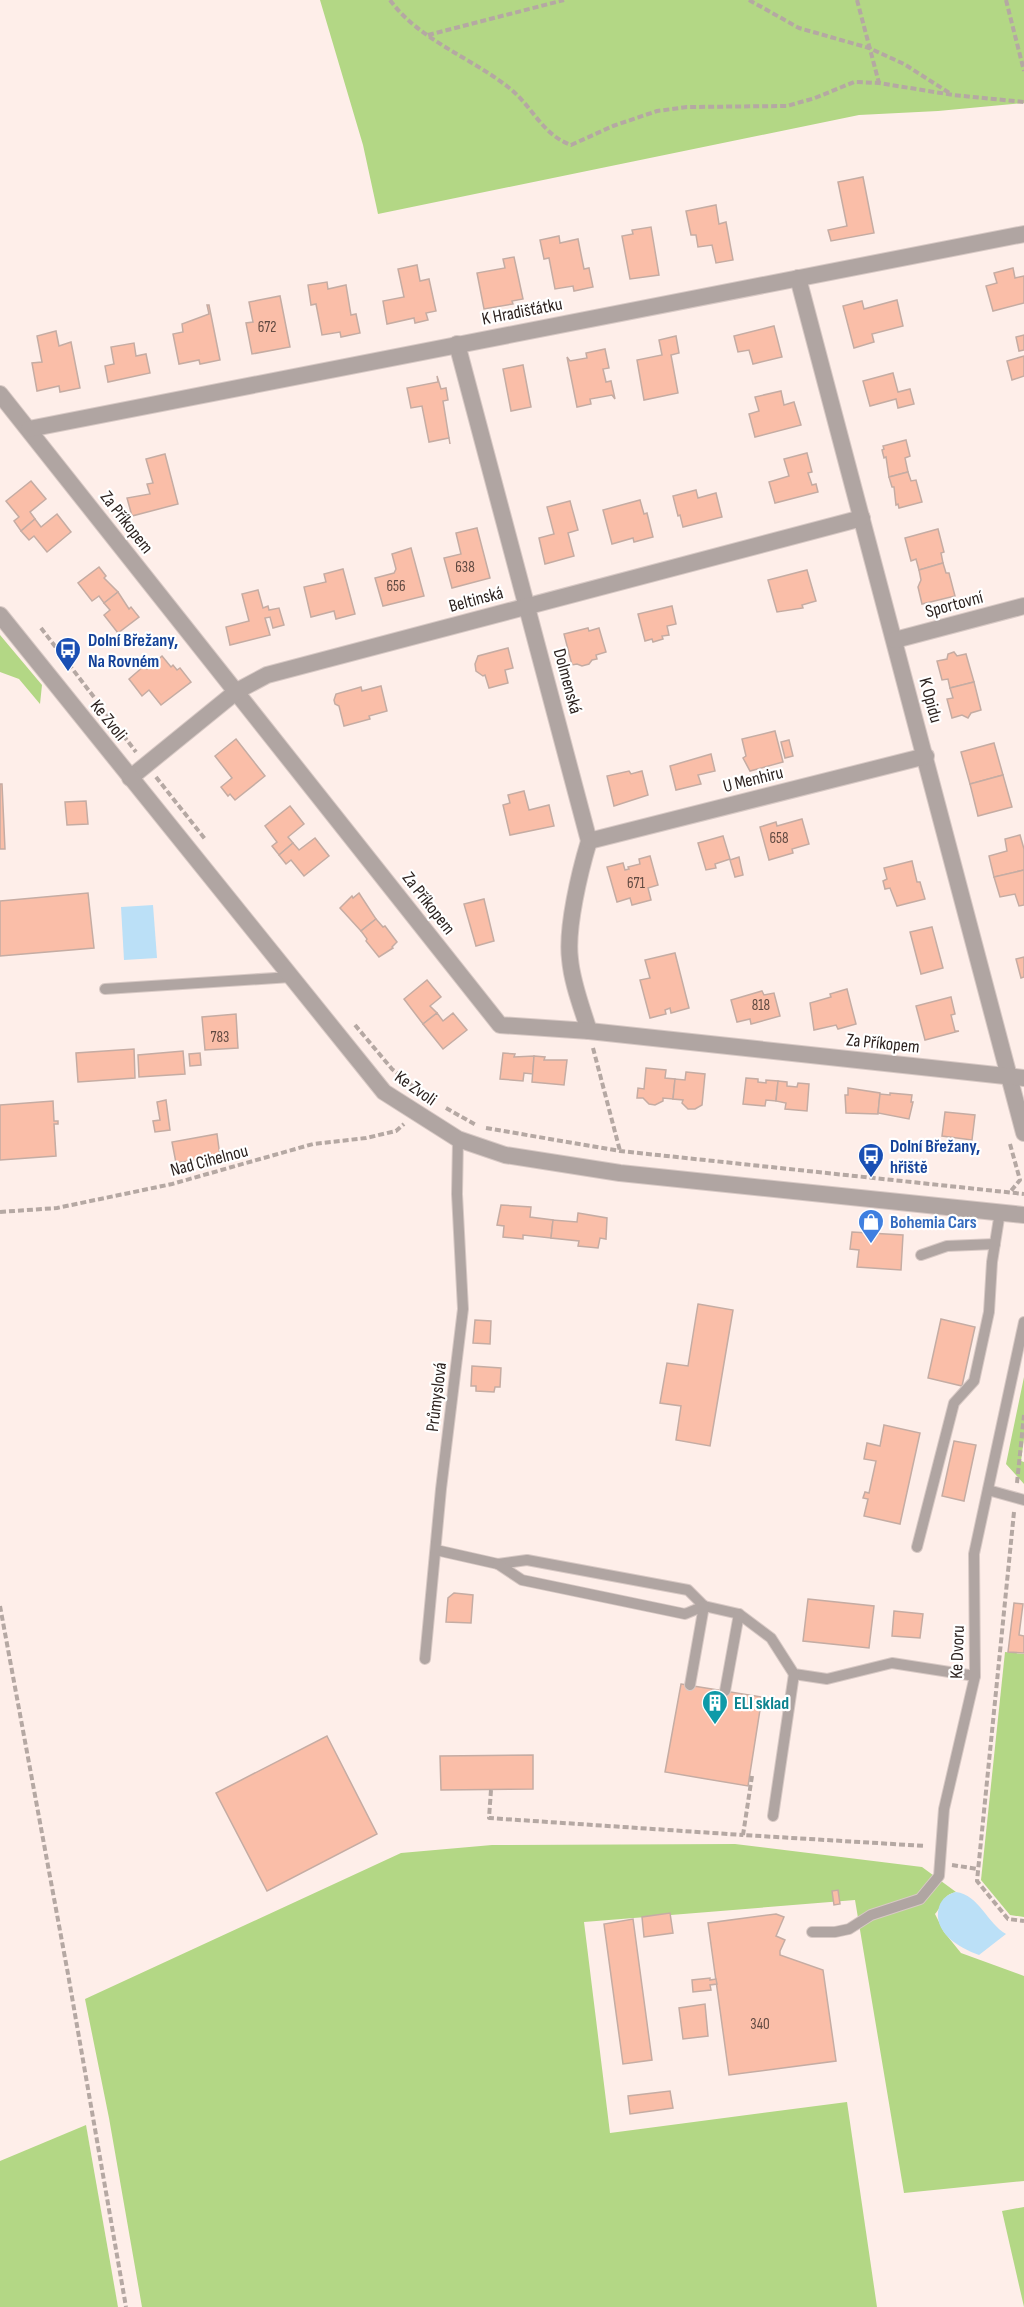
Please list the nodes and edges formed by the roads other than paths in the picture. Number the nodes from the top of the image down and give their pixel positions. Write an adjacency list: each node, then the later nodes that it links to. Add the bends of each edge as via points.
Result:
1 (1024, 234): 2 (street, K Hradišťátku)
2 (798, 278): 3 (street, K Hradišťátku); 6 (street, K Opidu)
3 (457, 344): 5 (street, K Hradišťátku); 7 (street, Dolmenská)
4 (0, 394): 5 (street, Za Příkopem)
5 (28, 429): 11 (street, Za Příkopem)
6 (862, 518): 7 (street, Beltinská); 10 (street, K Opidu)
7 (527, 606): 11 (street, Beltinská, via 301,665 267,675); 14 (street, Dolmenská)
8 (1024, 606): 10 (street, Sportovní)
9 (0, 615): 13 (street, Ke Zvoli)
10 (895, 640): 12 (street, K Opidu)
11 (237, 691): 13 (street, Beltinská); 17 (street, Za Příkopem, via 500,1025)
12 (926, 756): 14 (street, U Menhiru); 18 (street, K Opidu)
13 (130, 778): 15 (street, Ke Zvoli)
14 (589, 841): 17 (street, via 568,944)
15 (291, 977): 16 (lane); 20 (street, Ke Zvoli, via 384,1092)
16 (105, 989)
17 (589, 1031): 18 (street, Za Příkopem)
18 (1017, 1077): 19 (street, K Opidu)
19 (1024, 1133)
20 (458, 1139): 21 (street, Ke Zvoli, via 505,1155 620,1173); 29 (lane, Průmyslová, via 463,1309)
21 (1000, 1212): 22 (street, Ke Zvoli); 23 (lane)
22 (1024, 1215)
23 (995, 1244): 24 (lane, via 947,1246); 28 (lane, via 989,1312 974,1382 954,1403)
24 (921, 1255)
25 (1024, 1322): 26 (lane, Ke Dvoru)
26 (988, 1490): 27 (lane); 35 (lane, Ke Dvoru, via 974,1554)
27 (1020, 1498)
28 (917, 1547)
29 (436, 1550): 30 (lane); 33 (lane, Průmyslová)
30 (498, 1564): 31 (lane, via 527,1560 688,1590); 31 (lane, via 522,1581 685,1614)
31 (704, 1606): 32 (lane); 36 (lane)
32 (739, 1614): 34 (lane, via 771,1638); 37 (lane)
33 (425, 1659)
34 (794, 1674): 35 (lane, via 827,1679 892,1663); 38 (lane)
35 (975, 1676): 39 (lane, Ke Dvoru, via 944,1809 939,1876 920,1899 871,1915 849,1929)
36 (690, 1685)
37 (725, 1691)
38 (773, 1816)
39 (812, 1932)

